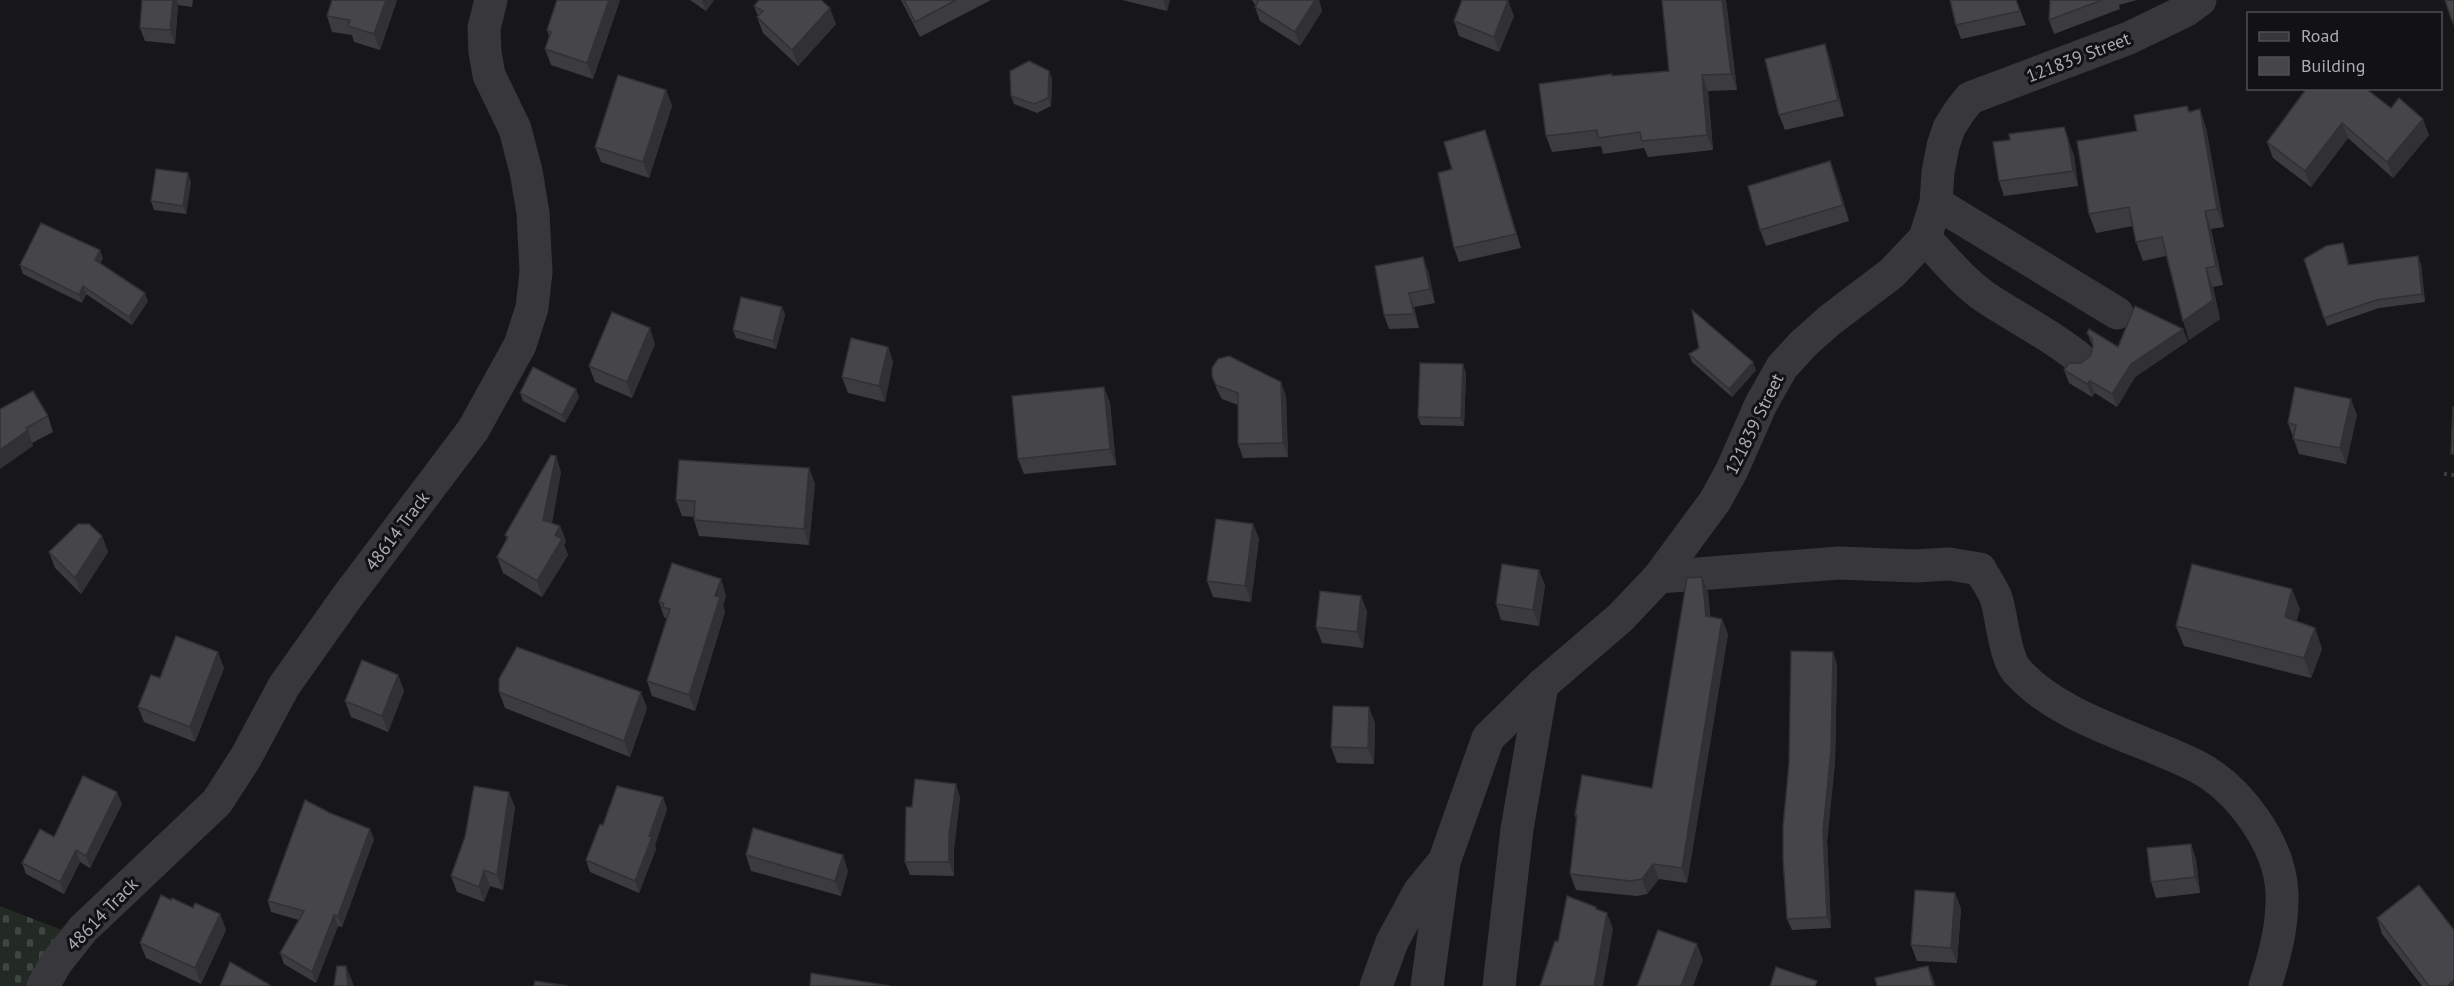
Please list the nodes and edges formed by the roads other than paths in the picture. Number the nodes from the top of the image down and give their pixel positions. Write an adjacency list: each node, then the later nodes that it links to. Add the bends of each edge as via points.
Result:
1 (491, 0): 10 (street, 48614 Track, via 484,28 489,75 515,129 533,213 537,272 532,308 520,345 473,430 284,686 217,802 83,929)
2 (2200, 0): 3 (street, 121839 Street, via 2129,38 1971,98 1949,128 1943,146)
3 (1936, 204): 4 (street, 121839 Street); 5 (street)
4 (1924, 238): 6 (street, via 1985,297 2046,333); 7 (street, 121839 Street, via 1892,273 1830,320 1782,367 1715,501)
5 (2118, 313)
6 (2079, 358)
7 (1659, 577): 8 (street, 121839 Street, via 1620,618); 14 (street, via 1839,563 1949,564 1980,569 1996,600 2015,670 2050,699 2122,736 2198,767 2242,801 2271,845 2282,891 2278,946)
8 (1542, 685): 9 (street, 121839 Street, via 1488,738); 13 (street, via 1517,829)
9 (1443, 862): 11 (street, via 1419,892 1392,942); 12 (street)
10 (43, 986)
11 (1376, 986)
12 (1427, 986)
13 (1499, 986)
14 (2265, 986)

